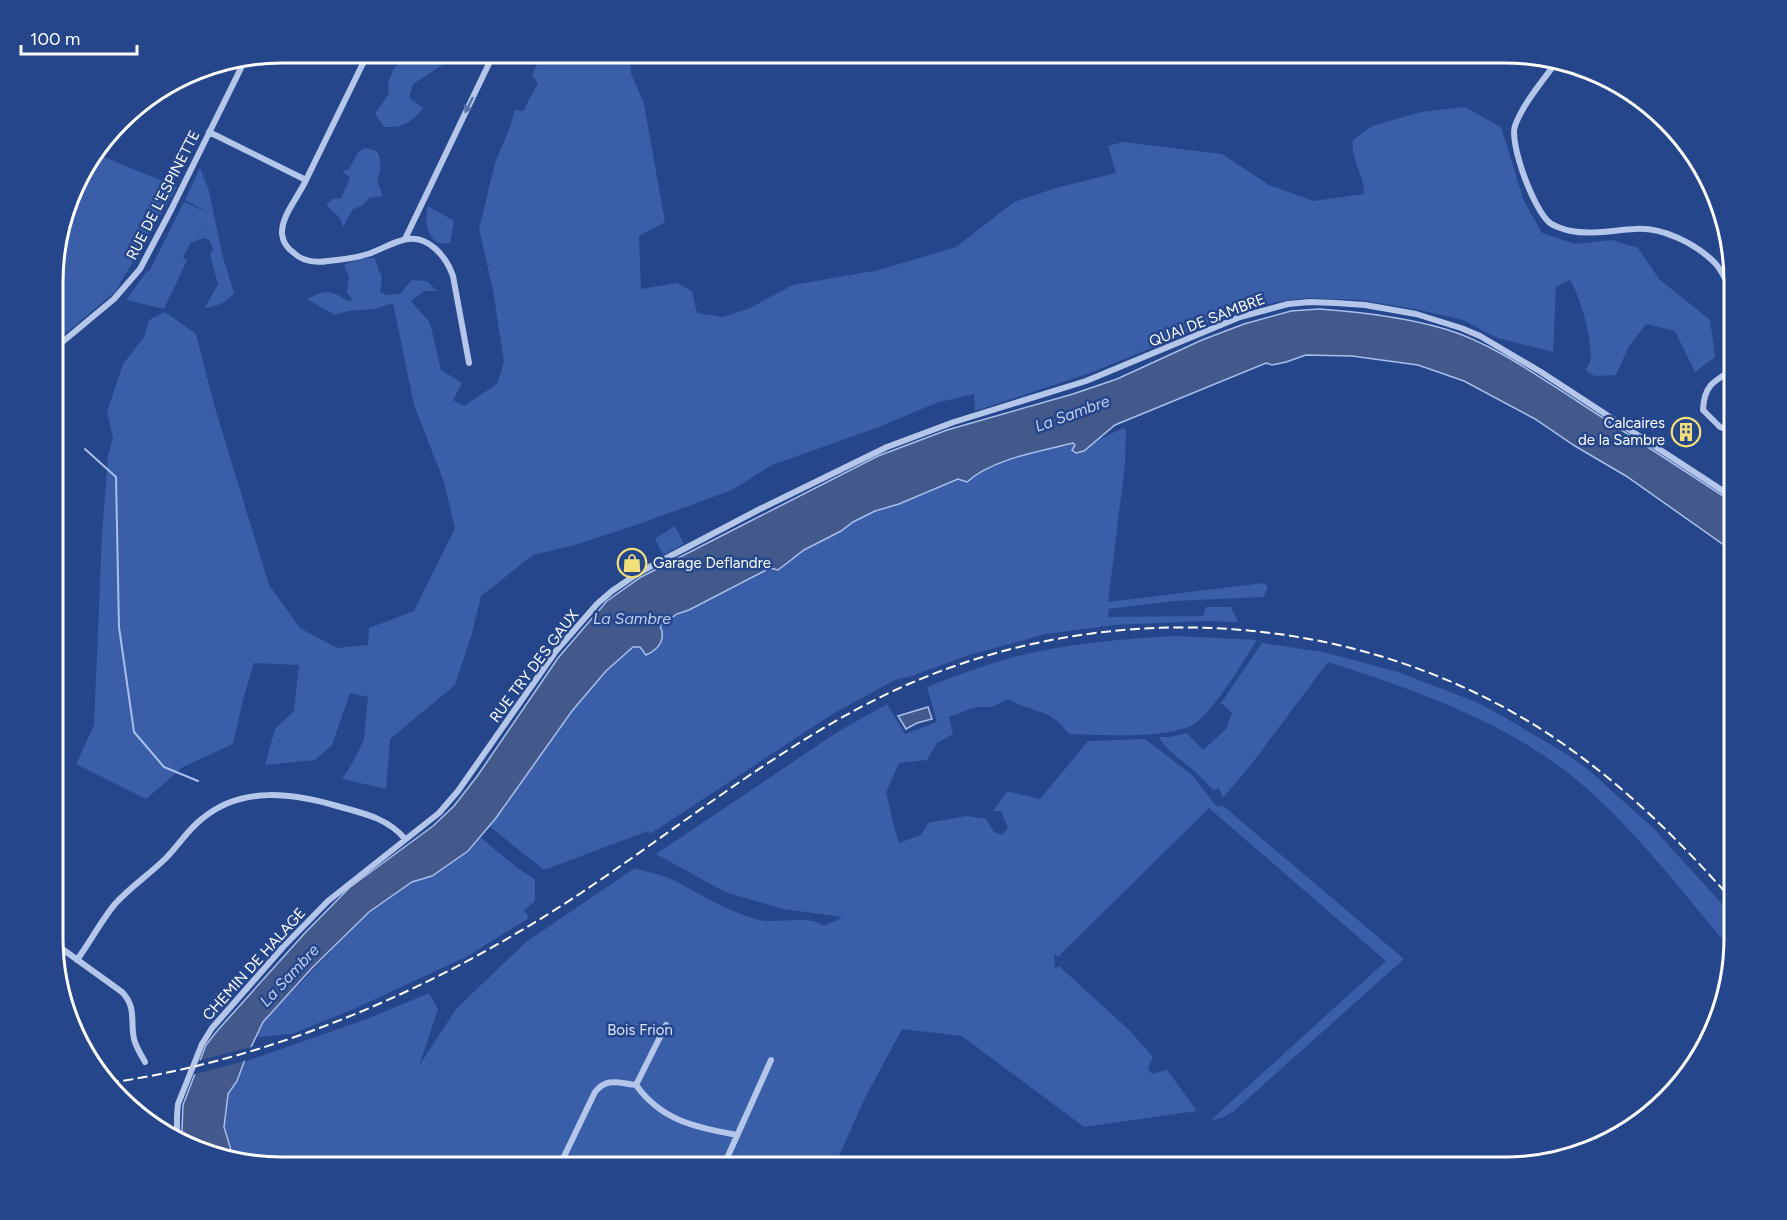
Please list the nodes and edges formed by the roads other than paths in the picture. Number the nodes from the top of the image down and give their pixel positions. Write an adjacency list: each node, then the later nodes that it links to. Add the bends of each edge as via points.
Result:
1 (363, 63): 6 (street)
2 (489, 63): 7 (street, one-way to 7)
3 (242, 67): 5 (street, RUE DE L'ESPINETTE)
4 (1552, 68): 8 (street, via 1514,127 1514,141 1538,208 1549,222 1569,231 1657,230 1684,241 1714,262)
5 (209, 132): 6 (street); 9 (street, RUE DE L'ESPINETTE, via 140,269 114,299)
6 (306, 180): 7 (street, via 282,235 287,247 303,260 346,260)
7 (405, 239): 10 (street, via 424,242 439,251 449,266)
8 (1724, 280)
9 (63, 342)
10 (469, 363)
11 (1724, 375): 13 (street, via 1711,383 1704,396 1703,410)
12 (936, 428): 14 (street, QUAI DE SAMBRE, via 1086,381 1263,310 1310,302 1365,305 1440,321 1500,346); 15 (street, RUE TRY DES GAUX, via 848,465 640,572 612,591 556,651 458,791 439,813)
13 (1724, 428)
14 (1724, 492)
15 (405, 840): 17 (street, via 388,823 332,805 282,794 232,801 204,817 116,903); 22 (street, CHEMIN DE HALAGE, via 328,901 207,1036 178,1104)
16 (63, 950): 17 (street)
17 (77, 960): 20 (street, via 129,1000 134,1040)
18 (666, 1025): 21 (street)
19 (771, 1060): 23 (street)
20 (145, 1062)
21 (636, 1085): 23 (street, via 654,1106 676,1119); 24 (street, via 608,1081 601,1084)
22 (177, 1130)
23 (737, 1135): 25 (street)
24 (564, 1157)
25 (727, 1157)

